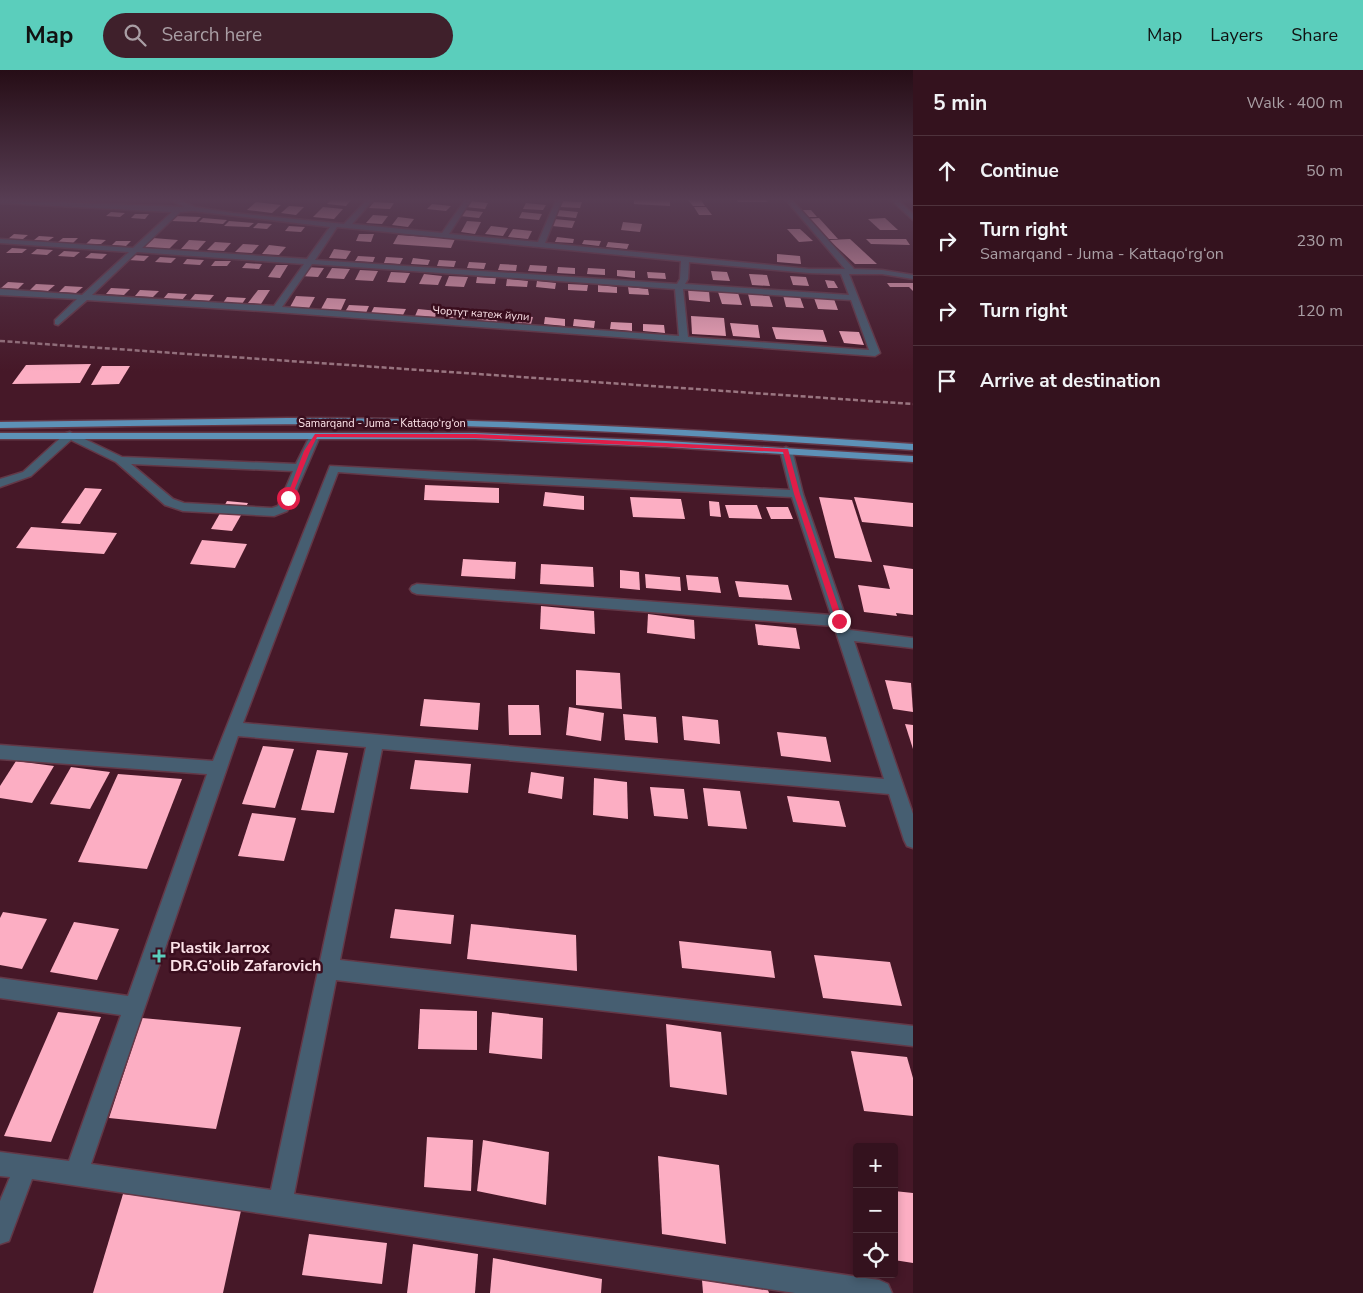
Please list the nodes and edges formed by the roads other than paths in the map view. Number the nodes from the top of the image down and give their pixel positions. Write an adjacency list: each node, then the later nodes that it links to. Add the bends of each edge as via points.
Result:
1 (127, 257): 12 (street)
2 (253, 257): 7 (street)
3 (313, 257): 7 (street)
4 (667, 257): 6 (street)
5 (836, 257): 8 (street)
6 (685, 259): 8 (street); 10 (street, via 684,279)
7 (310, 261): 10 (street); 14 (street)
8 (848, 272): 9 (street, via 882,272); 13 (street, Чортут катеж йули)
9 (913, 277)
10 (680, 286): 13 (street); 16 (street)
11 (0, 292): 12 (street, Чортут катеж йули)
12 (84, 298): 14 (street, Чортут катеж йули); 15 (street)
13 (854, 298): 16 (street, Чортут катеж йули, via 875,353)
14 (276, 310): 16 (street, Чортут катеж йули)
15 (58, 322)
16 (684, 339)
17 (0, 425): 21 (main road, Samarqand - Juma - Kattaqo‘rg‘on, via 457,423 755,436)
18 (70, 435): 19 (main road, Samarqand - Juma - Kattaqo‘rg‘on); 20 (main road, Samarqand - Juma - Kattaqo‘rg‘on); 24 (street); 26 (street, via 27,474)
19 (0, 436)
20 (315, 436): 22 (main road, Samarqand - Juma - Kattaqo‘rg‘on, via 475,436); 25 (street)
21 (913, 447)
22 (786, 450): 23 (main road, Samarqand - Juma - Kattaqo‘rg‘on); 27 (street)
23 (913, 459)
24 (120, 460): 25 (street); 25 (street, via 168,502 183,507 274,512 282,508)
25 (300, 468)
26 (0, 483)
27 (797, 494): 29 (street); 32 (street, via 334,468)
28 (417, 589): 29 (street)
29 (839, 621): 30 (street)
30 (844, 635): 31 (street); 36 (street)
31 (913, 642)
32 (233, 729): 33 (street); 35 (street)
33 (375, 743): 36 (street); 38 (street)
34 (0, 752): 35 (street)
35 (218, 768): 40 (street)
36 (895, 787): 37 (street)
37 (913, 840)
38 (328, 970): 41 (street); 45 (street)
39 (0, 988): 40 (street)
40 (134, 1008): 44 (street)
41 (913, 1036)
42 (0, 1164): 43 (street)
43 (25, 1167): 44 (street); 46 (street)
44 (76, 1173): 45 (street)
45 (280, 1204): 47 (street)
46 (0, 1232)
47 (878, 1293)

